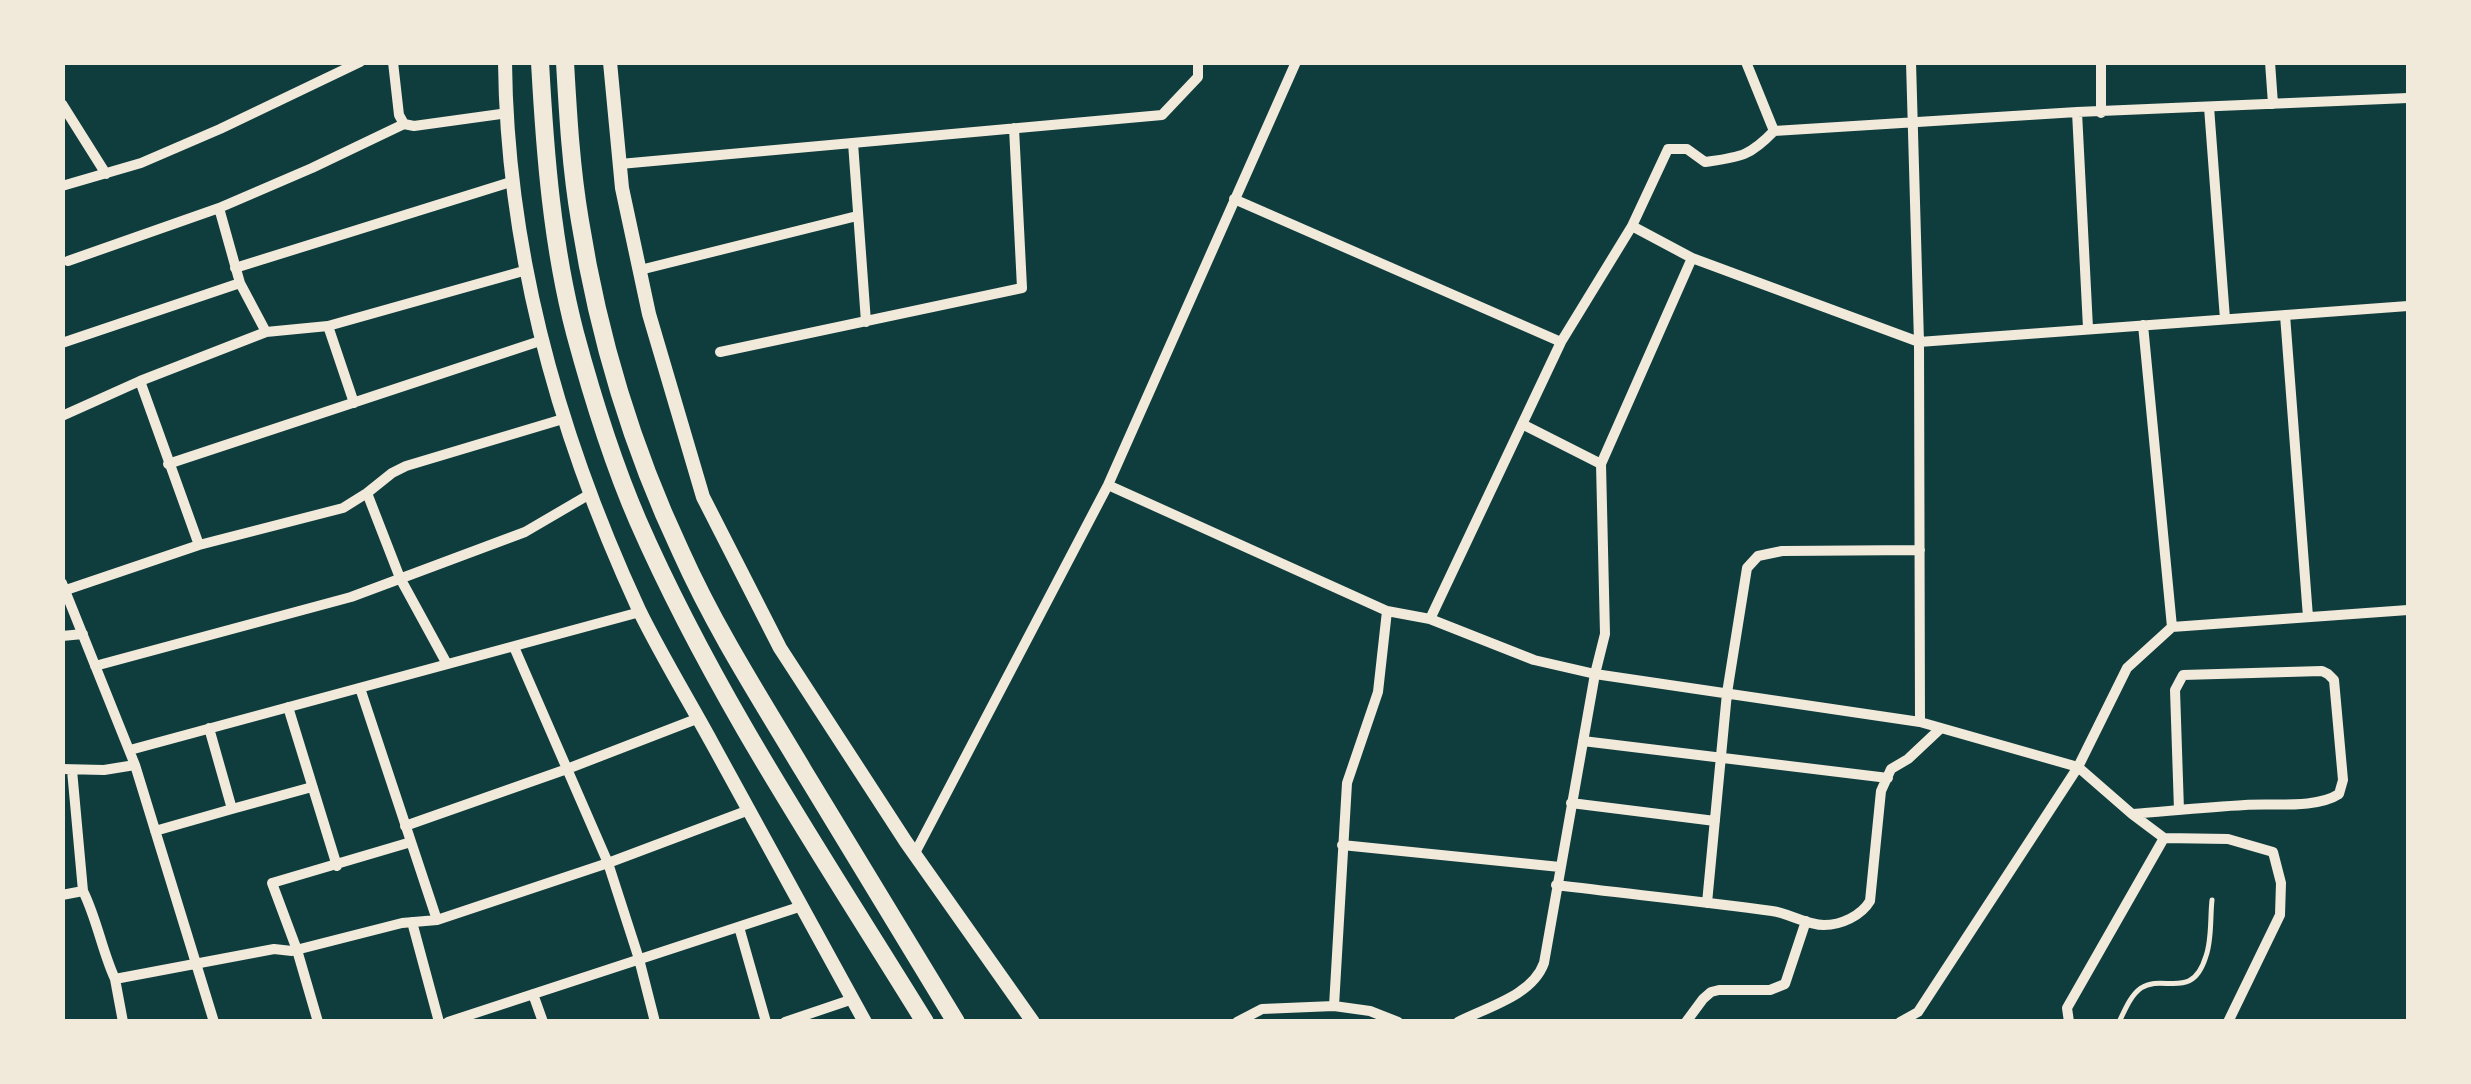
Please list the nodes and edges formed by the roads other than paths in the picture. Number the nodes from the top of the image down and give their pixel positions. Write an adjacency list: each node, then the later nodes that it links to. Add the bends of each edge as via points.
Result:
1 (360, 62): 27 (street)
2 (393, 62): 22 (street)
3 (505, 62): 19 (street)
4 (540, 62): 138 (highway, via 567,294 637,517 735,712)
5 (565, 62): 139 (highway, via 586,254 609,357 653,488 742,670)
6 (610, 62): 26 (street)
7 (1198, 62): 23 (street, via 1198,77 1162,115)
8 (1278, 62): 13 (street)
9 (1746, 62): 24 (street)
10 (1911, 62): 21 (street)
11 (2101, 62): 20 (street)
12 (2270, 62): 16 (street)
13 (1294, 66): 30 (street)
14 (2408, 98): 16 (street)
15 (62, 104): 27 (street)
16 (2273, 104): 17 (street)
17 (2209, 108): 20 (street); 42 (street)
18 (2078, 112): 20 (street); 21 (street); 46 (street)
19 (508, 113): 22 (street); 28 (street)
20 (2101, 113)
21 (1913, 122): 24 (street); 50 (street)
22 (404, 124): 31 (street)
23 (1014, 128): 25 (street); 43 (street, via 1022,288)
24 (1774, 131): 33 (street, via 1739,158 1705,162 1687,148 1668,149)
25 (853, 143): 26 (street); 32 (street)
26 (620, 164): 38 (street)
27 (106, 174): 29 (street)
28 (514, 181): 36 (street); 37 (street)
29 (62, 186)
30 (1234, 198): 49 (street); 60 (street)
31 (219, 208): 35 (street); 36 (street)
32 (857, 216): 38 (street); 43 (street)
33 (1632, 226): 34 (street); 49 (street)
34 (1692, 258): 50 (street); 59 (street)
35 (68, 262)
36 (235, 268): 39 (street)
37 (527, 270): 44 (street); 48 (street)
38 (640, 270): 106 (street, via 703,498 780,648)
39 (240, 283): 47 (street); 51 (street)
40 (2408, 306): 41 (street)
41 (2285, 315): 42 (street); 70 (street)
42 (2225, 319): 45 (street)
43 (866, 322): 52 (street)
44 (328, 326): 47 (street); 54 (street)
45 (2143, 326): 46 (street); 72 (street)
46 (2088, 328): 50 (street)
47 (266, 332): 53 (street)
48 (540, 341): 54 (street); 56 (street)
49 (1561, 342): 57 (street)
50 (1920, 342): 64 (street)
51 (62, 343)
52 (720, 352)
53 (140, 381): 55 (street); 58 (street)
54 (354, 403): 58 (street)
55 (62, 416)
56 (563, 419): 61 (street, via 406,466); 62 (street)
57 (1522, 424): 59 (street); 71 (street)
58 (168, 464): 63 (street)
59 (1601, 464): 78 (street, via 1605,634)
60 (1108, 485): 68 (street); 106 (street)
61 (367, 493): 63 (street, via 343,508); 65 (street)
62 (590, 494): 65 (street, via 526,532); 69 (street)
63 (199, 545): 66 (street)
64 (1920, 550): 80 (street, via 1758,556 1747,568); 83 (street)
65 (400, 578): 76 (street); 77 (street)
66 (64, 587): 73 (street)
67 (2408, 610): 70 (street)
68 (1387, 611): 71 (street); 105 (street, via 1378,692 1347,782)
69 (640, 612): 75 (street); 82 (street)
70 (2308, 617): 72 (street)
71 (1430, 619): 78 (street, via 1534,660)
72 (2172, 627): 90 (street, via 2127,668)
73 (83, 634): 74 (street); 77 (street)
74 (62, 636)
75 (514, 646): 76 (street); 91 (street)
76 (447, 664): 79 (street)
77 (95, 666): 87 (street)
78 (1595, 674): 80 (street); 86 (street)
79 (360, 688): 81 (street); 101 (street)
80 (1727, 693): 83 (street); 88 (street)
81 (288, 707): 84 (street); 94 (street)
82 (699, 718): 91 (street); 97 (street)
83 (1920, 722): 85 (street)
84 (209, 728): 87 (street); 96 (street)
85 (1942, 728): 90 (street); 93 (street)
86 (1583, 741): 88 (street); 95 (street)
87 (130, 750): 89 (street)
88 (1721, 756): 93 (street); 100 (street)
89 (136, 765): 92 (street); 102 (street)
90 (2078, 768): 99 (street); 127 (street)
91 (568, 769): 101 (street); 107 (street)
92 (67, 770): 111 (street)
93 (1888, 778): 117 (street, via 1870,901 1842,922)
94 (312, 787): 96 (street); 108 (street)
95 (1572, 803): 100 (street); 109 (street)
96 (232, 809): 102 (street)
97 (749, 810): 107 (street); 115 (street)
98 (2178, 810): 98 (street, via 2320,802 2339,794 2334,680 2322,671 2183,675 2175,690); 99 (street)
99 (2132, 814): 103 (street)
100 (1714, 821): 114 (street)
101 (405, 826): 104 (street)
102 (155, 831): 122 (street)
103 (2164, 838): 146 (street, via 2067,1008); 148 (street, via 2228,839 2272,852 2281,883 2280,915)
104 (411, 842): 108 (street); 116 (street)
105 (1342, 846): 109 (street); 126 (street)
106 (915, 854): 140 (street)
107 (608, 863): 116 (street); 121 (street)
108 (336, 866): 120 (street, via 272,884)
109 (1560, 867): 110 (street)
110 (1556, 886): 114 (street); 143 (street, via 1539,977)
111 (83, 891): 112 (street); 123 (street)
112 (62, 895)
113 (2212, 900): 147 (lane, via 2207,956 2199,971 2178,986 2145,985)
114 (1707, 903): 117 (street)
115 (802, 906): 119 (street); 125 (street)
116 (437, 920): 118 (street)
117 (1806, 921): 144 (street, via 1785,984 1711,992)
118 (412, 922): 120 (street); 131 (street)
119 (739, 927): 121 (street); 135 (street)
120 (297, 950): 122 (street); 130 (street)
121 (639, 959): 124 (street); 134 (street)
122 (196, 964): 123 (street); 129 (street)
123 (115, 979): 128 (street)
124 (534, 994): 132 (street); 133 (street)
125 (853, 999): 136 (street); 137 (street)
126 (1334, 1006): 141 (street, via 1262,1009); 142 (street)
127 (1918, 1017): 145 (street)
128 (123, 1022)
129 (214, 1022)
130 (318, 1022)
131 (438, 1022)
132 (448, 1022)
133 (543, 1022)
134 (655, 1022)
135 (766, 1022)
136 (784, 1022)
137 (865, 1022)
138 (925, 1022)
139 (956, 1022)
140 (1033, 1022)
141 (1237, 1022)
142 (1398, 1022)
143 (1458, 1022)
144 (1686, 1022)
145 (1900, 1022)
146 (2070, 1022)
147 (2119, 1022)
148 (2228, 1022)

